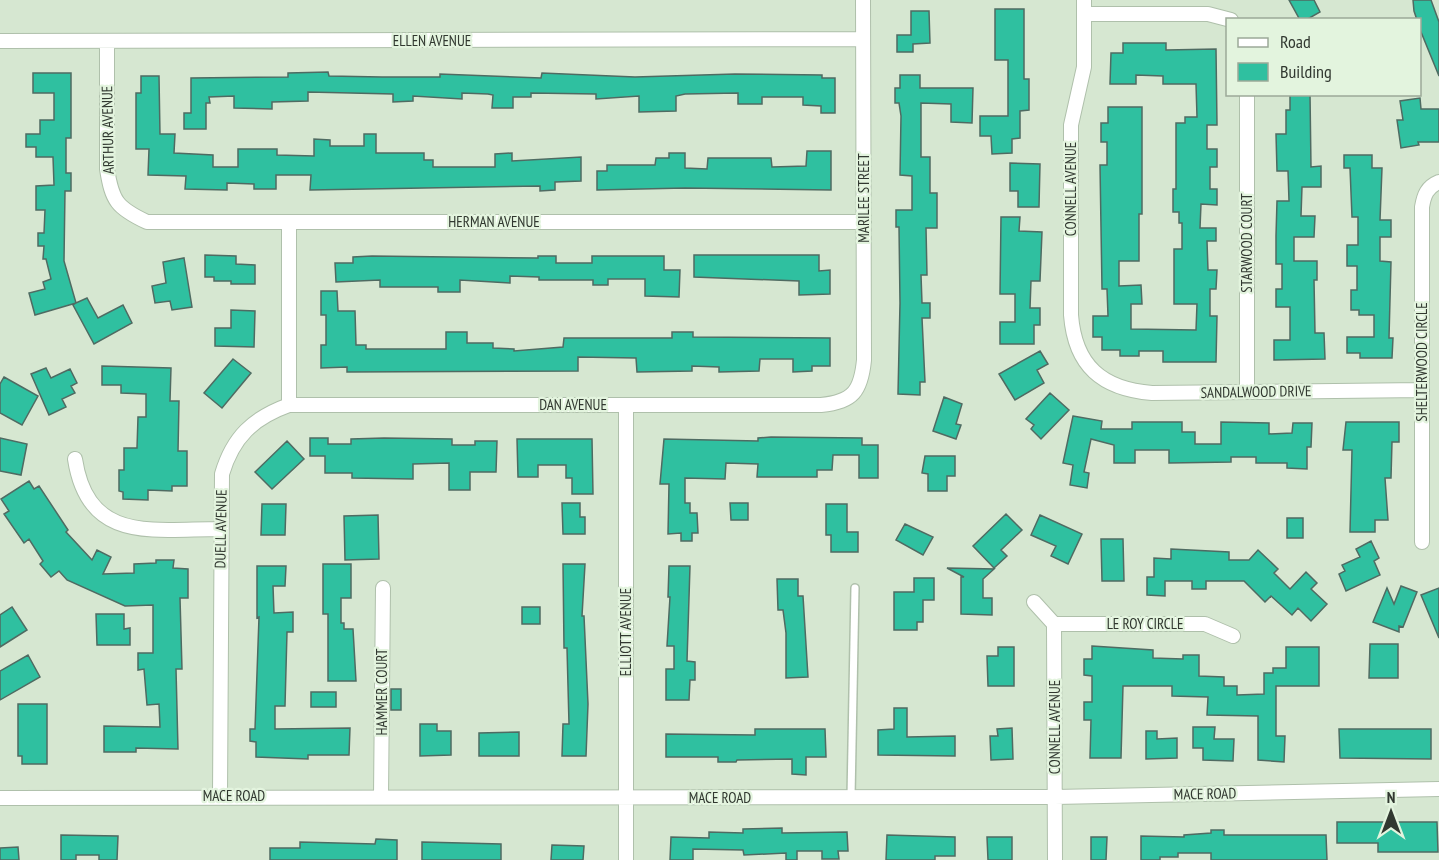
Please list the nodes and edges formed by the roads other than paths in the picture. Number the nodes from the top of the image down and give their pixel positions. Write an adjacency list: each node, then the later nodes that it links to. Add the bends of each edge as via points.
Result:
1 (863, 0): 4 (street, MARILEE STREET)
2 (1084, 7): 3 (street, via 1208,14); 12 (street, CONNELL AVENUE, via 1084,67 1071,126 1071,315 1072,337)
3 (1226, 19)
4 (863, 39): 6 (street, ELLEN AVENUE); 10 (street, MARILEE STREET)
5 (0, 41): 6 (street, ELLEN AVENUE)
6 (107, 42): 9 (street, ARTHUR AVENUE, via 107,169 114,201)
7 (1247, 96): 14 (street, STARWOOD COURT)
8 (1435, 183): 13 (street, SHELTERWOOD CIRCLE, via 1424,194 1422,207)
9 (127, 212): 11 (street, HERMAN AVENUE, via 147,222)
10 (864, 222): 11 (street, HERMAN AVENUE); 15 (street, MARILEE STREET, via 864,360 863,377)
11 (289, 223): 16 (street)
12 (1095, 373): 14 (street, SANDALWOOD DRIVE, via 1111,385 1131,391)
13 (1422, 390): 14 (street, SANDALWOOD DRIVE); 20 (street, SHELTERWOOD CIRCLE)
14 (1247, 392)
15 (855, 394): 17 (street, DAN AVENUE, via 838,403 821,405)
16 (289, 405): 17 (street, DAN AVENUE); 19 (street, DUELL AVENUE, via 268,412 235,442 222,474)
17 (626, 405): 32 (street, ELLIOTT AVENUE)
18 (75, 459): 19 (street, via 85,498 117,524 133,528)
19 (220, 529): 27 (street, DUELL AVENUE)
20 (1422, 542)
21 (383, 588): 28 (street, HAMMER COURT)
22 (855, 588): 29 (lane)
23 (1034, 602): 24 (street)
24 (1054, 624): 25 (street, LE ROY CIRCLE, via 1205,624); 30 (street, CONNELL AVENUE)
25 (1233, 636)
26 (1439, 789): 30 (street, MACE ROAD)
27 (220, 796): 28 (street, MACE ROAD); 31 (street, MACE ROAD)
28 (381, 796): 32 (street, MACE ROAD)
29 (851, 797): 30 (street, MACE ROAD); 32 (street, MACE ROAD)
30 (1055, 797): 34 (street, CONNELL AVENUE)
31 (0, 798)
32 (626, 798): 33 (street, ELLIOTT AVENUE)
33 (626, 860)
34 (1055, 860)

